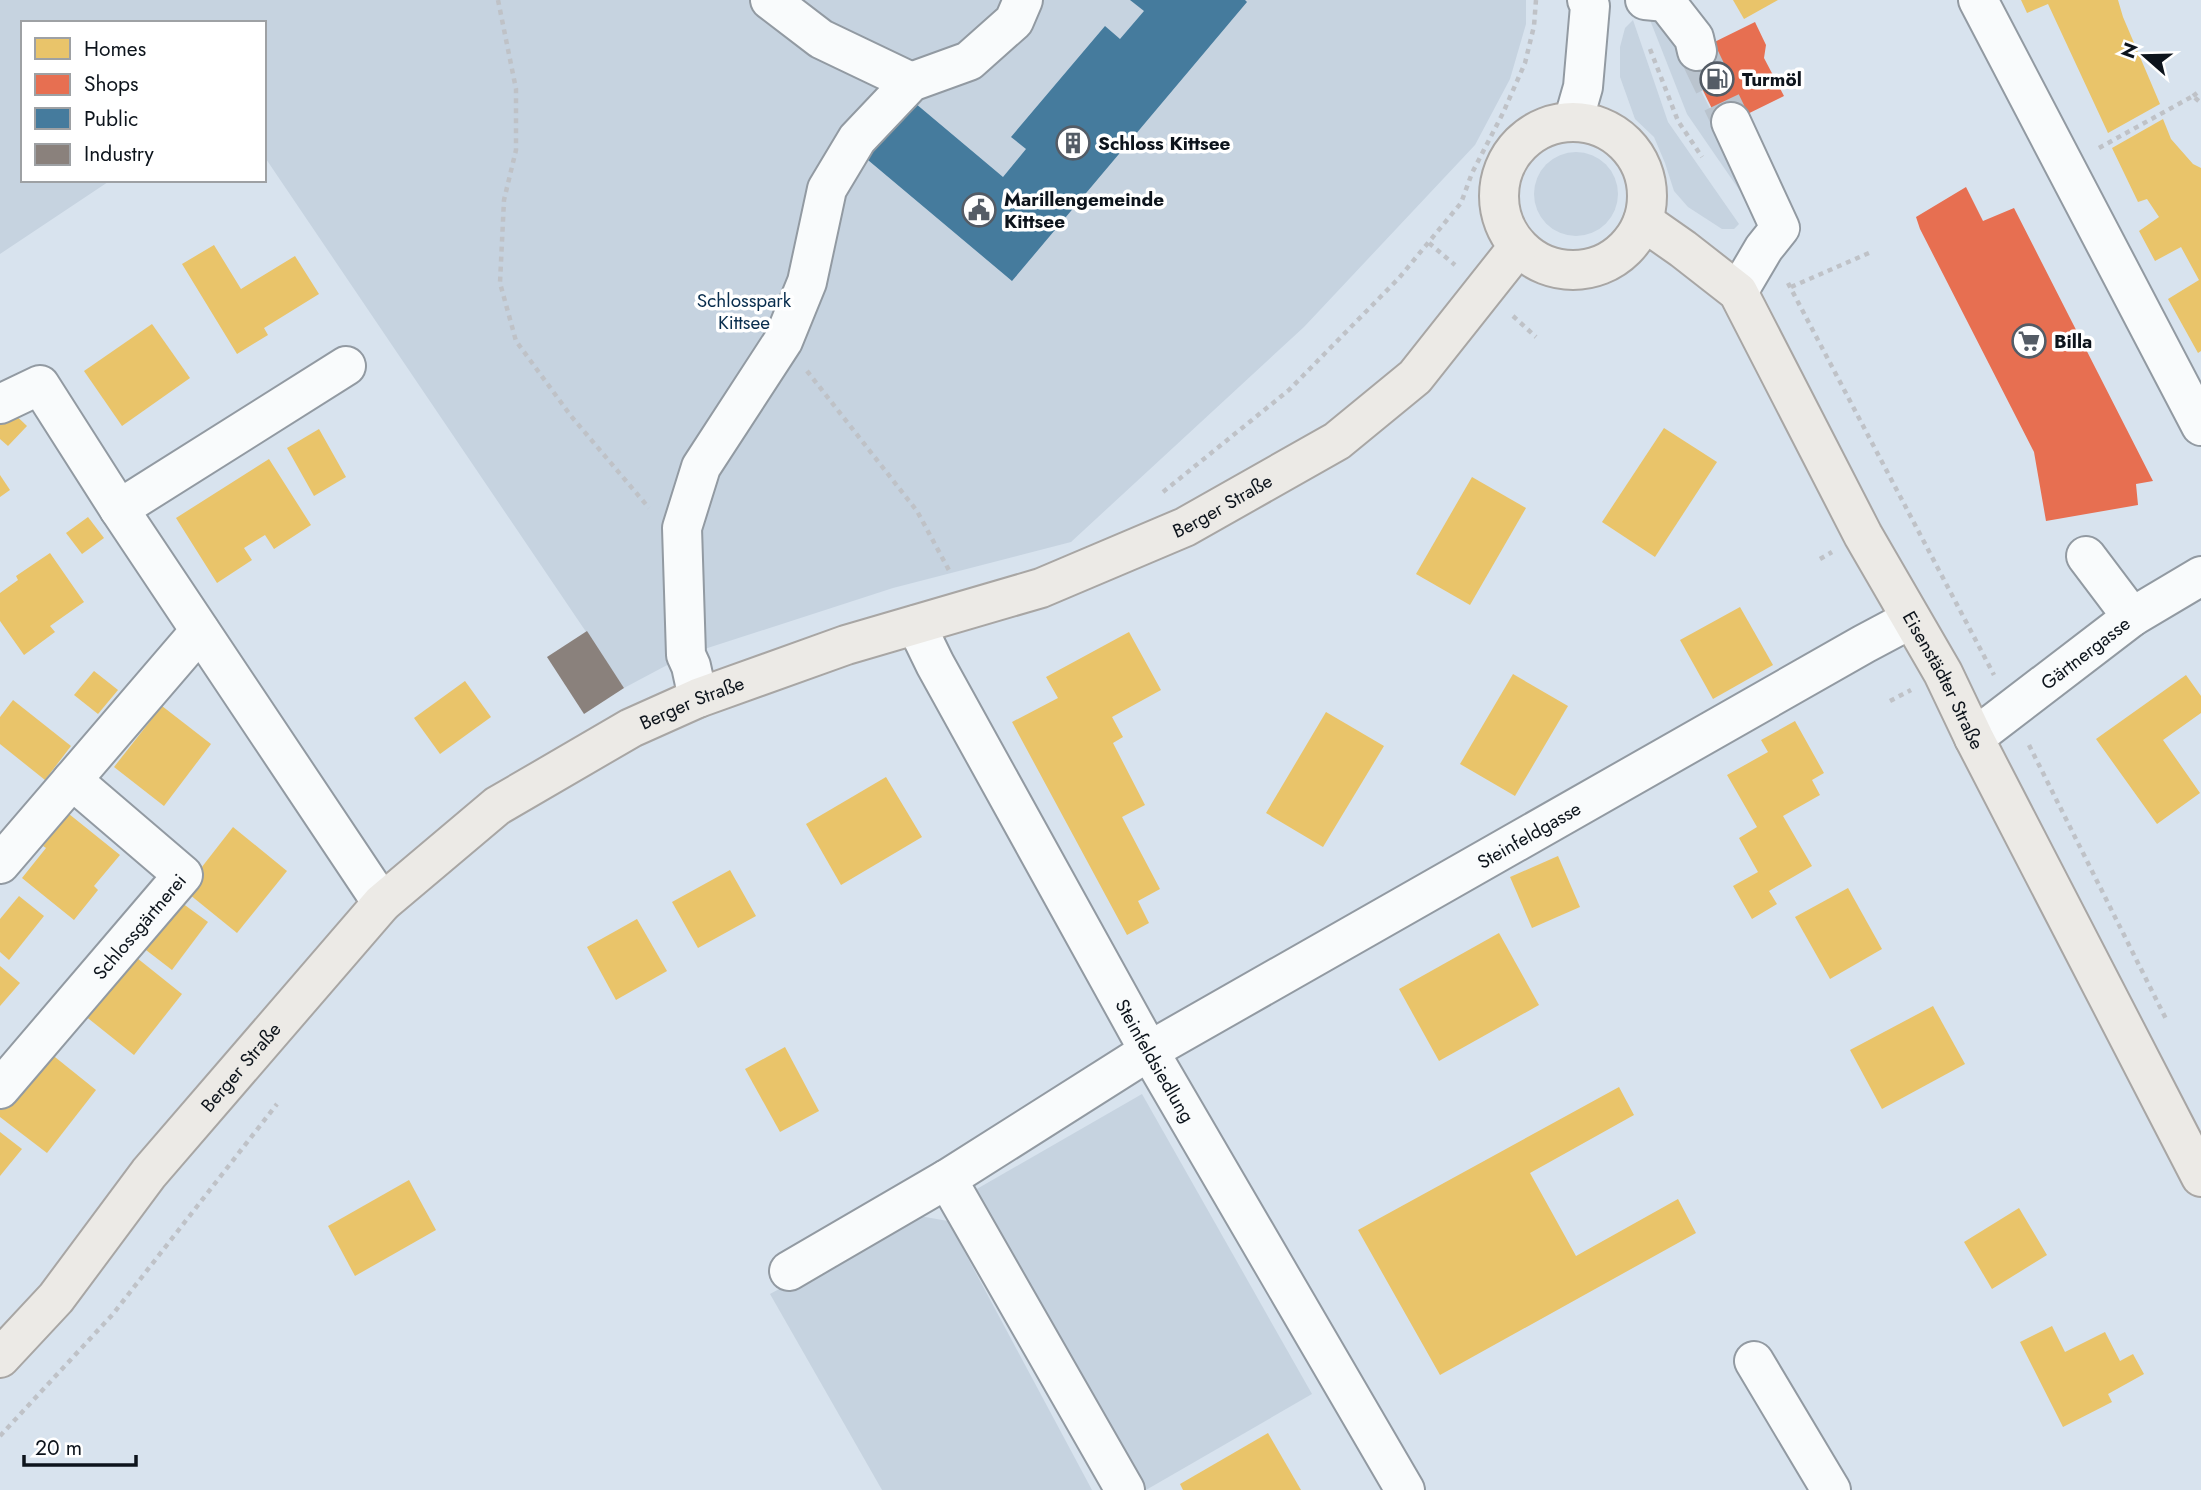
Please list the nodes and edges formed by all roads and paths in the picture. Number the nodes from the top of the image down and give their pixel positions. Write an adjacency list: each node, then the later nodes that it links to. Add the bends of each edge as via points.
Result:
1 (498, 0): 34 (path, via 516,89 516,150 504,200 500,283 516,341 571,416 655,515)
2 (770, 0): 10 (street, via 821,39)
3 (1023, 0): 10 (street, via 1014,21 970,61)
4 (1536, 0): 19 (path, via 1525,63 1503,113 1461,203)
5 (1645, 0): 9 (street, via 1666,2 1694,38)
6 (1979, 0): 16 (street)
7 (1600, 2): 14 (street)
8 (1650, 48): 17 (path, via 1678,121)
9 (1698, 51)
10 (911, 82): 28 (street, via 857,139 827,189 807,282)
11 (2201, 90): 12 (path)
12 (2193, 96): 13 (path); 16 (path)
13 (2201, 103)
14 (1573, 122): 18 (main road, via 1614,134 1633,153 1648,196); 20 (main road, via 1547,127 1525,140 1507,162 1500,187 1501,213)
15 (1731, 122): 21 (street, via 1780,228)
16 (2065, 166): 31 (street)
17 (1709, 167)
18 (1643, 221): 20 (main road, via 1630,244 1605,263 1581,271 1555,268); 25 (main road, Eisenstädter Straße)
19 (1429, 243): 23 (path); 32 (path, via 1289,390)
20 (1518, 247): 40 (main road, Berger Straße, via 1415,377 1337,441 1185,527 1041,588)
21 (1764, 248): 24 (path); 25 (street)
22 (1869, 253): 24 (path)
23 (1461, 271)
24 (1791, 287): 43 (path)
25 (1738, 292): 39 (main road, Eisenstädter Straße)
26 (1507, 311): 27 (path)
27 (1536, 337)
28 (783, 341): 34 (street, via 701,467); 37 (path, via 917,510)
29 (345, 366): 33 (street)
30 (0, 404): 33 (street, via 40,385)
31 (2201, 426)
32 (1153, 499)
33 (119, 509): 41 (street)
34 (682, 528): 42 (street, via 686,656)
35 (2085, 556): 38 (street)
36 (2201, 576): 38 (street, Gärtnergasse)
37 (955, 582)
38 (2132, 617): 43 (street, Gärtnergasse)
39 (1911, 620): 44 (main road, Eisenstädter Straße); 49 (street, Steinfeldgasse)
40 (916, 625): 42 (main road, Berger Straße); 49 (street, Steinfeldsiedlung)
41 (200, 631): 45 (street); 47 (street)
42 (698, 698): 47 (main road, Berger Straße, via 631,728 497,806)
43 (2011, 708): 44 (street, Gärtnergasse); 48 (path)
44 (1974, 738): 52 (main road, Eisenstädter Straße)
45 (72, 780): 46 (street); 50 (street, Schlossgärtnerei, via 183,876)
46 (0, 864)
47 (382, 903): 55 (main road, Berger Straße, via 149,1173 56,1298)
48 (2170, 1027)
49 (1149, 1051): 53 (street, Steinfeldgasse); 59 (street, Steinfeldsiedlung)
50 (0, 1089)
51 (277, 1104): 57 (path, via 113,1314)
52 (2201, 1177)
53 (947, 1178): 54 (street, Steinfeldgasse); 58 (street)
54 (789, 1271)
55 (0, 1359)
56 (1754, 1362): 60 (street)
57 (0, 1436)
58 (1125, 1490)
59 (1405, 1490)
60 (1832, 1490)

